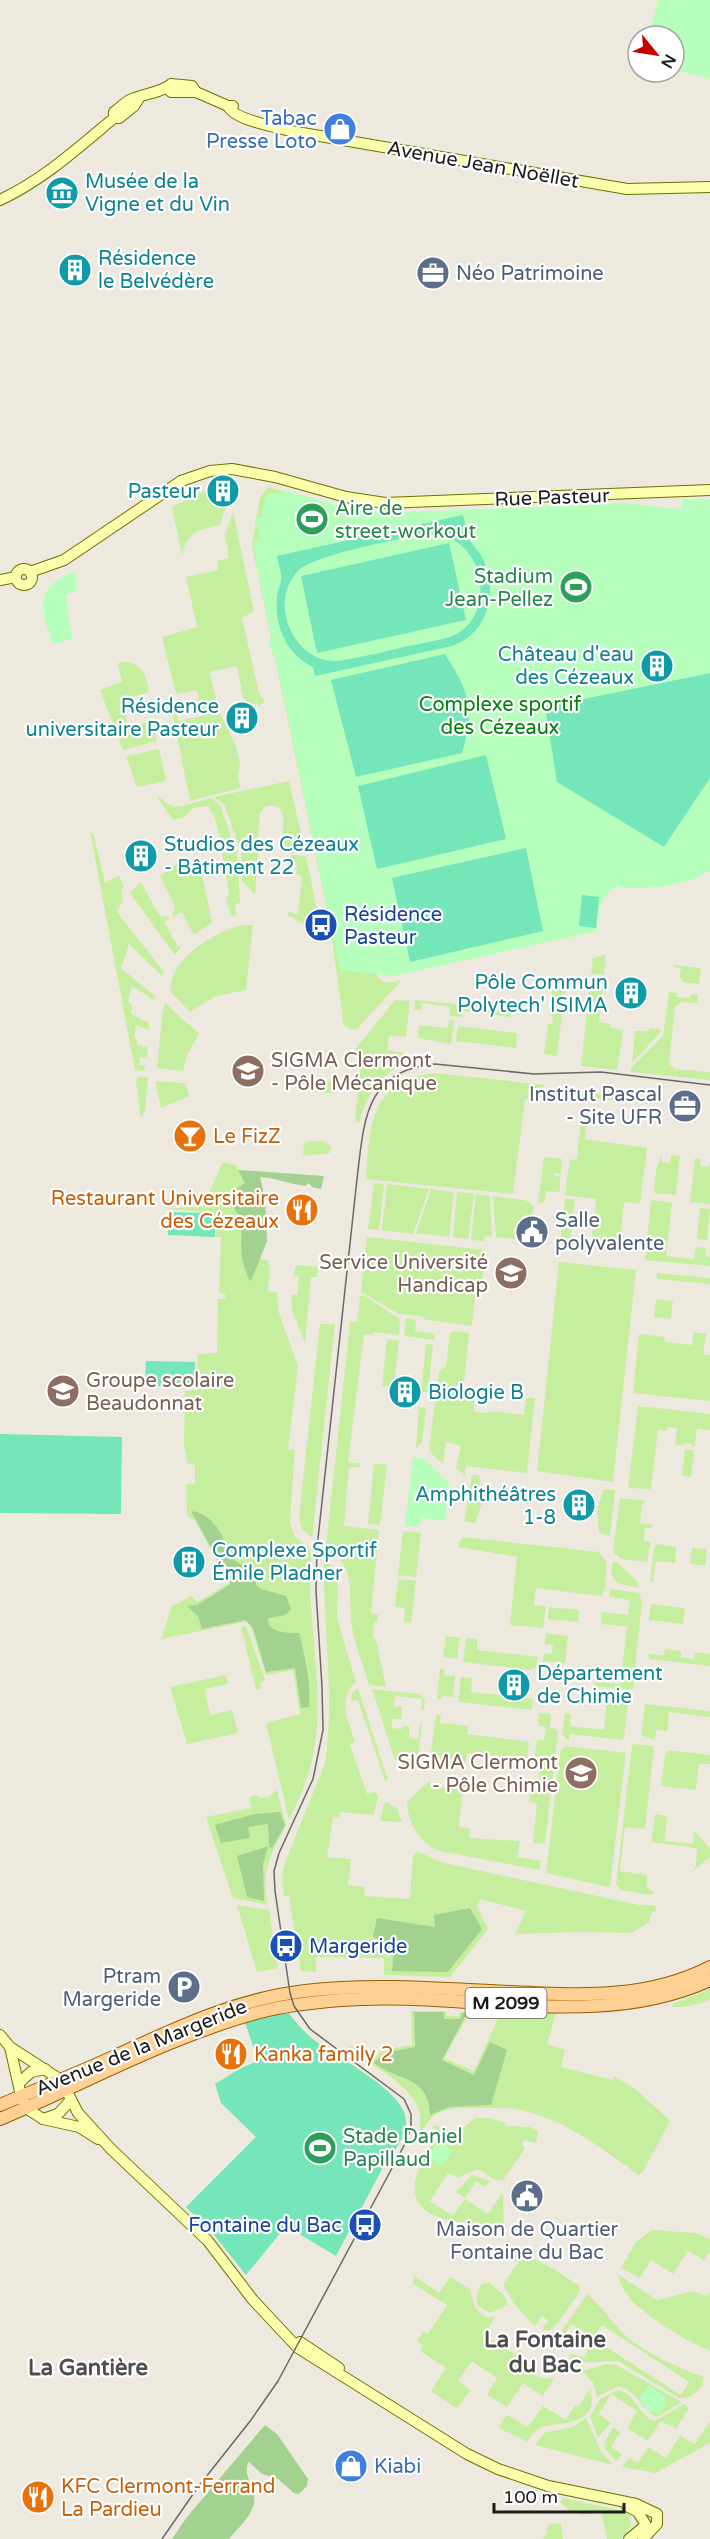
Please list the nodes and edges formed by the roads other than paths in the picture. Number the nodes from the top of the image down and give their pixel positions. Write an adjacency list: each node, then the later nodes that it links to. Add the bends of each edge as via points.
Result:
1 (710, 187): 2 (main road, Avenue Jean Noëllet, via 627,189 291,131 259,121 234,106 196,92 192,86 171,84 139,98 119,118 36,180)
2 (0, 200)
3 (710, 490): 4 (main road, Rue Pasteur, via 385,503 226,469 181,481 64,560 30,572 32,579 28,585 19,583 16,577)
4 (0, 580)
5 (710, 1967): 11 (main road, Avenue de la Margeride / M 2099, via 655,1988 604,1995 351,1987 255,2000 219,2011)
6 (710, 1980): 11 (main road, Avenue de la Margeride / M 2099, via 667,1996 617,2005 343,2000 294,2006 208,2029)
7 (0, 2035): 8 (main road)
8 (10, 2047): 9 (main road); 10 (main road)
9 (45, 2069): 10 (main road, via 31,2072); 11 (main road)
10 (19, 2083): 12 (main road)
11 (66, 2090): 12 (main road, Avenue de la Margeride / M 2099); 15 (main road, via 58,2114); 16 (main road)
12 (24, 2102): 13 (main road, Avenue de la Margeride / M 2099); 14 (main road, Avenue de la Margeride / M 2099); 15 (main road)
13 (0, 2105)
14 (0, 2119)
15 (43, 2119): 16 (main road, via 79,2127)
16 (103, 2142): 17 (main road, via 208,2241 253,2300 301,2351 456,2448 498,2469 530,2481)
17 (618, 2502): 18 (main road, via 638,2512 646,2525); 19 (main road, via 636,2504 657,2514 653,2530)
18 (629, 2539)
19 (643, 2539)

